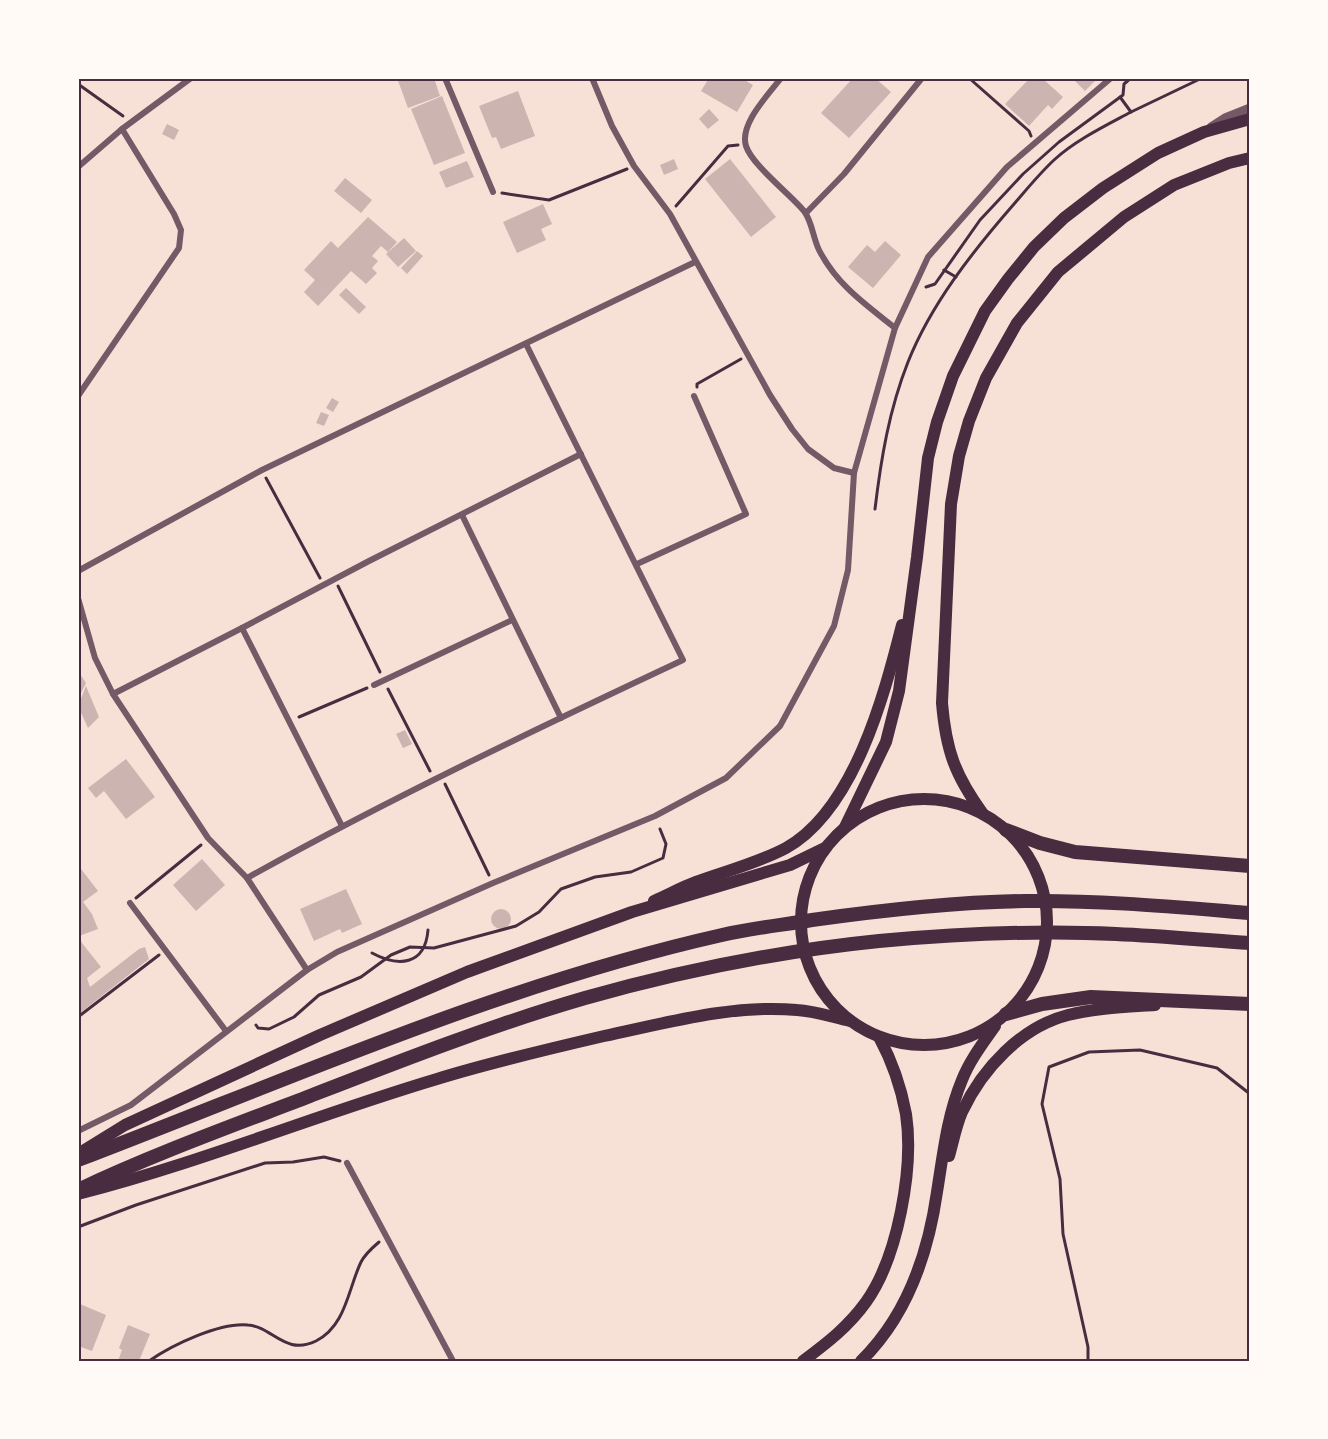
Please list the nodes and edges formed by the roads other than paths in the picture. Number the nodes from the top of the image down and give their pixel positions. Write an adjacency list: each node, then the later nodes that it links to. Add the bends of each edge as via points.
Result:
1 (191, 78): 9 (street)
2 (445, 78): 13 (street)
3 (592, 78): 15 (street, via 634,166 670,214)
4 (781, 78): 14 (street, via 752,117 745,145)
5 (922, 78): 14 (street, via 844,174)
6 (1111, 78): 16 (street, via 1007,167 928,257)
7 (1250, 108): 10 (street)
8 (1250, 118): 10 (main road)
9 (122, 129): 12 (street); 18 (street, via 181,230 178,248)
10 (1204, 132): 23 (main road, via 1158,153 1064,218 1028,255 985,311 953,376 937,422 928,458)
11 (1250, 158): 32 (main road, via 1174,185 1124,217 1058,272 1017,323 986,378 959,456 951,504 942,703 945,732 959,779)
12 (78, 167)
13 (493, 192)
14 (806, 213): 16 (street, via 818,248 834,276)
15 (695, 262): 17 (street); 21 (street, via 786,420 808,449 834,468)
16 (895, 328): 21 (street)
17 (526, 344): 20 (street); 25 (street, via 262,471)
18 (78, 396)
19 (694, 396): 24 (street, via 746,514)
20 (581, 454): 22 (street); 24 (street)
21 (854, 473): 43 (street, via 848,570 834,626 780,726 726,778 655,816 337,951)
22 (462, 515): 27 (street); 28 (street)
23 (917, 557): 34 (main road, via 899,691 886,742); 40 (main road, via 881,700 855,766 828,810 801,838 785,848 693,883)
24 (637, 564): 31 (street, via 683,660)
25 (78, 571)
26 (78, 598): 30 (street, via 95,658)
27 (512, 620): 29 (street); 31 (street)
28 (242, 628): 30 (street); 33 (street)
29 (374, 685)
30 (113, 694): 38 (street, via 208,838)
31 (561, 717): 33 (street)
32 (983, 814): 34 (main road, via 956,803 926,799 897,802 870,811); 35 (main road)
33 (342, 826): 38 (street)
34 (845, 827): 36 (main road)
35 (1006, 830): 37 (highway, via 1075,852); 46 (main road, via 1041,882 1047,918 1046,947 1037,972 1024,995)
36 (825, 848): 40 (main road, via 790,865); 47 (main road, via 811,872 802,901 801,937 814,979)
37 (1250, 866)
38 (247, 878): 43 (street)
39 (130, 903): 49 (street)
40 (632, 912): 52 (main road, via 467,972 320,1035 125,1125)
41 (1250, 913): 53 (highway, via 1024,901 868,912 724,934 580,971 334,1059)
42 (1250, 943): 55 (highway, via 1115,934 955,935 800,951 723,965 586,998 476,1033 134,1164)
43 (307, 970): 49 (street)
44 (1199, 1002): 45 (highway); 46 (highway, via 1091,997); 56 (main road, via 1090,1010 1043,1024 1024,1037 980,1079 962,1114)
45 (1250, 1004)
46 (1006, 1014): 48 (main road)
47 (850, 1021): 50 (main road); 55 (main road, via 796,1010 741,1010 662,1023 436,1079 135,1180)
48 (996, 1024): 50 (main road, via 946,1043 912,1045); 56 (main road, via 962,1080 943,1146)
49 (225, 1031): 51 (street, via 131,1105)
50 (879, 1037): 58 (main road, via 897,1077 906,1115 907,1165 902,1211 886,1263 867,1301 837,1336)
51 (78, 1131)
52 (78, 1154)
53 (78, 1160)
54 (347, 1163): 57 (street)
55 (78, 1192)
56 (937, 1195): 59 (main road, via 919,1272 879,1343)
57 (453, 1361)
58 (803, 1361)
59 (861, 1361)

